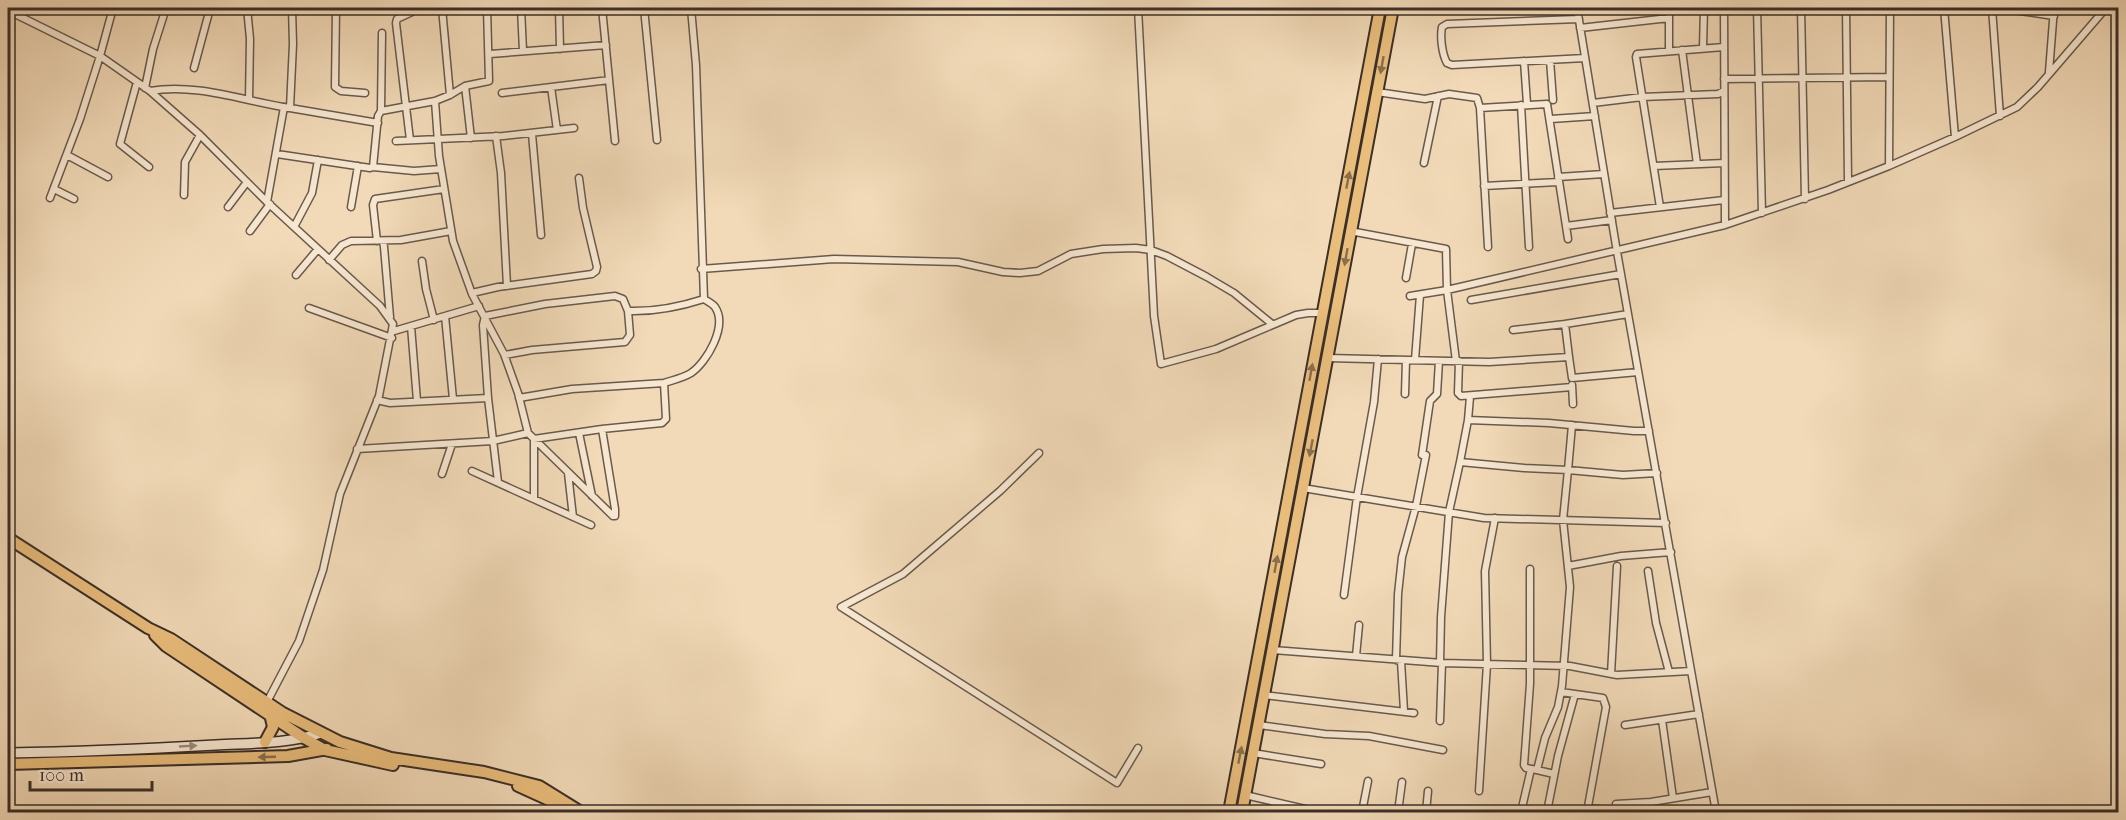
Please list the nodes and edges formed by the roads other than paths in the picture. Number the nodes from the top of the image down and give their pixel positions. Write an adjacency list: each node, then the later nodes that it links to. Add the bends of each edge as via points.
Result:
1 (20, 8): 33 (street)
2 (114, 8): 47 (street)
3 (166, 8): 62 (street, via 153,49)
4 (196, 8): 51 (street, via 208,16)
5 (247, 8): 71 (street)
6 (292, 8): 77 (street, via 294,44)
7 (336, 8): 65 (street, via 335,87)
8 (415, 8): 76 (street, via 396,23)
9 (442, 8): 67 (street)
10 (487, 8): 46 (street)
11 (521, 8): 44 (street)
12 (559, 8): 42 (street)
13 (602, 8): 39 (street)
14 (644, 8): 93 (street)
15 (691, 8): 146 (street)
16 (1138, 8): 142 (street)
17 (1380, 8): 160 (main road, one-way to 17)
18 (1393, 8): 64 (main road, one-way to 64)
19 (1577, 8): 36 (street)
20 (1669, 8): 35 (street)
21 (1704, 8): 41 (street)
22 (1724, 8): 40 (street)
23 (1757, 8): 58 (street)
24 (1801, 8): 55 (street)
25 (1846, 8): 53 (street)
26 (1890, 8): 54 (street)
27 (1944, 8): 89 (street)
28 (1992, 8): 81 (street)
29 (2054, 8): 34 (street)
30 (2106, 8): 52 (street)
31 (8, 11): 33 (street)
32 (2020, 11): 34 (street)
33 (19, 16): 47 (street)
34 (2054, 16): 52 (street)
35 (1669, 18): 37 (street); 45 (street)
36 (1579, 19): 37 (street); 50 (street, via 1442,27 1447,63)
37 (1580, 28): 48 (street)
38 (382, 33): 79 (street)
39 (606, 45): 42 (street); 57 (street)
40 (1724, 47): 41 (street); 56 (street)
41 (1703, 48): 43 (street)
42 (560, 49): 44 (street)
43 (1682, 50): 45 (street); 69 (street)
44 (523, 51): 46 (street)
45 (1669, 51): 70 (street, via 1635,57)
46 (490, 54): 60 (street, via 489,81)
47 (100, 56): 59 (street); 97 (street)
48 (1585, 58): 49 (street); 74 (street)
49 (1550, 60): 50 (street); 72 (street)
50 (1524, 61): 75 (street)
51 (194, 68)
52 (2049, 72): 81 (street, via 2027,99)
53 (1846, 77): 54 (street); 55 (street); 113 (street)
54 (1889, 77): 104 (street)
55 (1802, 78): 58 (street); 121 (street)
56 (1724, 79): 58 (street); 63 (street)
57 (609, 80): 61 (street); 95 (street)
58 (1758, 80): 127 (street)
59 (137, 82): 62 (street); 105 (street, via 120,144)
60 (465, 86): 67 (street); 90 (street)
61 (552, 87): 66 (street); 85 (street)
62 (147, 89): 71 (street, via 197,90); 87 (street)
63 (1724, 91): 69 (street); 99 (street)
64 (1377, 92): 68 (street, via 1425,99); 134 (main road)
65 (365, 93)
66 (502, 93)
67 (450, 95): 73 (street)
68 (1438, 96): 78 (street, via 1472,96 1477,98); 100 (street)
69 (1687, 96): 70 (street); 101 (street)
70 (1642, 97): 74 (street); 103 (street)
71 (249, 100): 77 (street)
72 (1553, 100)
73 (435, 101): 76 (street); 91 (street)
74 (1593, 103): 80 (street)
75 (1524, 104): 78 (street); 82 (street, via 1547,104); 114 (street)
76 (406, 106): 79 (street); 92 (street)
77 (287, 108): 83 (street); 96 (street)
78 (1480, 108): 115 (street)
79 (381, 111): 83 (street)
80 (1595, 116): 82 (street); 108 (street)
81 (2000, 117): 89 (street)
82 (1551, 119): 111 (street)
83 (378, 123): 106 (street)
84 (574, 128): 85 (street)
85 (557, 130): 86 (street)
86 (532, 134): 88 (street); 135 (street)
87 (200, 135): 112 (street); 118 (street, via 185,162)
88 (496, 136): 90 (street); 150 (street)
89 (1955, 137): 104 (street)
90 (471, 138): 91 (street)
91 (438, 139): 92 (street); 107 (street)
92 (410, 140): 94 (street)
93 (657, 140)
94 (396, 141)
95 (615, 141)
96 (277, 154): 98 (street); 123 (street)
97 (67, 155): 109 (street); 116 (street)
98 (318, 160): 102 (street); 131 (street, via 312,193)
99 (1724, 163): 101 (street); 122 (street)
100 (1424, 164)
101 (1697, 164): 103 (street)
102 (358, 166): 106 (street); 125 (street)
103 (1654, 166): 126 (street)
104 (1889, 166): 113 (street)
105 (149, 167)
106 (374, 167): 107 (street)
107 (441, 169): 117 (street)
108 (1604, 174): 111 (street); 128 (street)
109 (108, 177)
110 (579, 178): 150 (street, via 596,271)
111 (1559, 180): 114 (street); 130 (street)
112 (247, 182): 123 (street); 124 (street)
113 (1848, 182): 121 (street)
114 (1525, 184): 115 (street); 140 (street)
115 (1484, 186): 139 (street)
116 (54, 189): 119 (street); 120 (street)
117 (444, 189): 133 (street); 137 (street, via 375,199)
118 (184, 195)
119 (50, 198)
120 (74, 199)
121 (1804, 199): 127 (street)
122 (1724, 200): 126 (street); 129 (street)
123 (268, 203): 131 (street); 132 (street)
124 (228, 207)
125 (351, 207)
126 (1660, 207): 128 (street)
127 (1762, 213): 129 (street)
128 (1611, 216): 130 (street); 143 (street)
129 (1725, 225): 143 (street)
130 (1566, 226): 136 (street)
131 (294, 227): 141 (street)
132 (250, 231)
133 (451, 231): 137 (street); 152 (street)
134 (1350, 231): 138 (street); 173 (main road, one-way to 173)
135 (541, 235)
136 (1568, 239)
137 (379, 241): 144 (street, via 351,241); 164 (street, via 383,241 384,247)
138 (1412, 243): 149 (street); 151 (street, via 1446,249)
139 (1488, 247)
140 (1529, 247)
141 (318, 249): 144 (street); 147 (street)
142 (1151, 250): 146 (street, via 1089,250 1071,254 1038,271 1020,273 924,260 834,259); 166 (street, via 1234,293); 166 (street, via 1161,364 1216,349)
143 (1617, 251): 148 (street); 151 (street)
144 (329, 260): 164 (street)
145 (422, 261): 165 (street)
146 (701, 268): 155 (street)
147 (296, 274)
148 (1621, 274): 156 (street); 161 (street)
149 (1406, 278)
150 (507, 286): 152 (street)
151 (1447, 290): 153 (street); 178 (street)
152 (471, 292): 157 (street)
153 (1419, 295): 154 (street); 176 (street)
154 (1410, 296)
155 (704, 299): 159 (street, via 682,306); 181 (street, via 715,306 719,318 713,346 691,373)
156 (1471, 300)
157 (479, 306): 162 (street); 163 (street)
158 (309, 308): 170 (street)
159 (628, 311): 163 (street, via 623,299 615,296); 171 (street, via 630,335 625,342)
160 (1322, 313): 166 (street, via 1296,315); 275 (main road, one-way to 160)
161 (1628, 314): 167 (street); 179 (street)
162 (446, 316): 165 (street); 187 (street)
163 (485, 316): 171 (street); 185 (street)
164 (390, 317): 170 (street)
165 (434, 320): 168 (street)
166 (1272, 324)
167 (1565, 324): 169 (street); 172 (street)
168 (411, 326): 170 (street); 189 (street)
169 (1513, 330)
170 (393, 334): 188 (street)
171 (505, 355): 186 (street)
172 (1569, 357): 178 (street); 180 (street)
173 (1328, 358): 174 (street); 209 (main road, one-way to 209)
174 (1378, 359): 175 (street); 211 (street)
175 (1406, 360): 176 (street); 183 (street)
176 (1415, 360): 177 (street)
177 (1438, 361): 178 (street); 213 (street, via 1437,394 1430,401)
178 (1457, 361): 184 (street, via 1458,393)
179 (1638, 372): 180 (street); 194 (street)
180 (1572, 378): 182 (street)
181 (664, 383): 186 (street, via 572,389); 193 (street, via 666,419 662,423)
182 (1572, 387): 184 (street); 190 (street)
183 (1405, 393)
184 (1470, 396): 191 (street)
185 (489, 398): 187 (street); 198 (street)
186 (519, 398): 195 (street)
187 (453, 399): 189 (street)
188 (377, 400): 189 (street); 200 (street)
189 (417, 401)
190 (1572, 404)
191 (1468, 420): 192 (street); 202 (street)
192 (1572, 425): 194 (street); 203 (street)
193 (602, 429): 196 (street); 210 (street, via 615,516)
194 (1649, 431): 206 (street)
195 (528, 433): 197 (street); 198 (street)
196 (579, 433): 197 (street); 210 (street)
197 (534, 439): 205 (street); 212 (street)
198 (493, 441): 199 (street); 208 (street)
199 (452, 444): 200 (street); 207 (street)
200 (357, 449): 242 (street, via 340,494 323,570 299,641)
201 (1039, 453): 255 (street, via 903,574 842,607 1117,783)
202 (1460, 462): 203 (street); 214 (street)
203 (1568, 470): 206 (street, via 1623,475); 217 (street)
204 (472, 471): 208 (street)
205 (568, 472): 210 (street); 215 (street)
206 (1657, 473): 218 (street)
207 (442, 474)
208 (498, 482): 212 (street)
209 (1303, 488): 211 (street); 229 (main road)
210 (592, 496)
211 (1357, 497): 213 (street); 226 (street)
212 (534, 499): 215 (street)
213 (1416, 506): 214 (street); 231 (street, via 1401,566)
214 (1449, 512): 216 (street); 232 (street)
215 (573, 517): 219 (street)
216 (1495, 518): 217 (street); 233 (street, via 1485,571)
217 (1563, 520): 218 (street); 222 (street)
218 (1666, 523): 221 (street)
219 (591, 525)
220 (8, 538): 228 (main road)
221 (1671, 552): 222 (street); 236 (street)
222 (1568, 566): 235 (street)
223 (1617, 566): 238 (street)
224 (1530, 569): 234 (street)
225 (1648, 571): 237 (street)
226 (1344, 595)
227 (1359, 625): 230 (street)
228 (148, 628): 242 (main road); 245 (main road, via 166,646)
229 (1273, 650): 230 (street); 241 (main road)
230 (1356, 656): 231 (street)
231 (1396, 660): 232 (street); 243 (street, via 1401,661)
232 (1441, 663): 233 (street); 248 (street)
233 (1486, 664): 234 (street); 268 (street)
234 (1531, 666): 235 (street); 263 (street, via 1524,765)
235 (1564, 666): 238 (street); 239 (street)
236 (1691, 671): 237 (street); 246 (street)
237 (1669, 672): 238 (street)
238 (1611, 674)
239 (1561, 692): 240 (street); 263 (street)
240 (1575, 694): 264 (street); 272 (street, via 1603,698 1606,707)
241 (1264, 695): 243 (street); 249 (main road)
242 (267, 702): 251 (main road)
243 (1404, 711): 244 (street)
244 (1414, 713)
245 (270, 714): 252 (main road); 253 (main road, via 273,727)
246 (1699, 714): 247 (street); 269 (street)
247 (1662, 720): 250 (street); 271 (street)
248 (1440, 721)
249 (1259, 725): 257 (street, via 1369,736); 259 (main road)
250 (1625, 725)
251 (321, 733): 252 (main road); 254 (main road)
252 (304, 738): 253 (main road); 256 (main road)
253 (265, 742): 260 (main road, one-way to 253)
254 (339, 742): 256 (main road); 274 (main road, via 391,758 484,772 539,786)
255 (1138, 748)
256 (326, 750): 260 (main road, one-way to 260, via 288,756); 273 (main road, via 394,766 508,783 551,801)
257 (1443, 750)
258 (8, 753): 260 (main road)
259 (1253, 753): 262 (street); 270 (main road)
260 (68, 758): 261 (main road)
261 (8, 764)
262 (1321, 764)
263 (1534, 770): 264 (street); 281 (street)
264 (1554, 774): 282 (street)
265 (1368, 781): 278 (street)
266 (1402, 782): 279 (street)
267 (1428, 791): 280 (street)
268 (1479, 791)
269 (1712, 792): 271 (street); 283 (street)
270 (1245, 795): 276 (main road); 277 (street)
271 (1674, 798): 272 (street)
272 (1588, 810)
273 (567, 813)
274 (581, 813)
275 (1229, 813)
276 (1242, 813)
277 (1318, 813)
278 (1362, 813)
279 (1398, 813)
280 (1426, 813)
281 (1521, 813)
282 (1547, 813)
283 (1716, 813)

